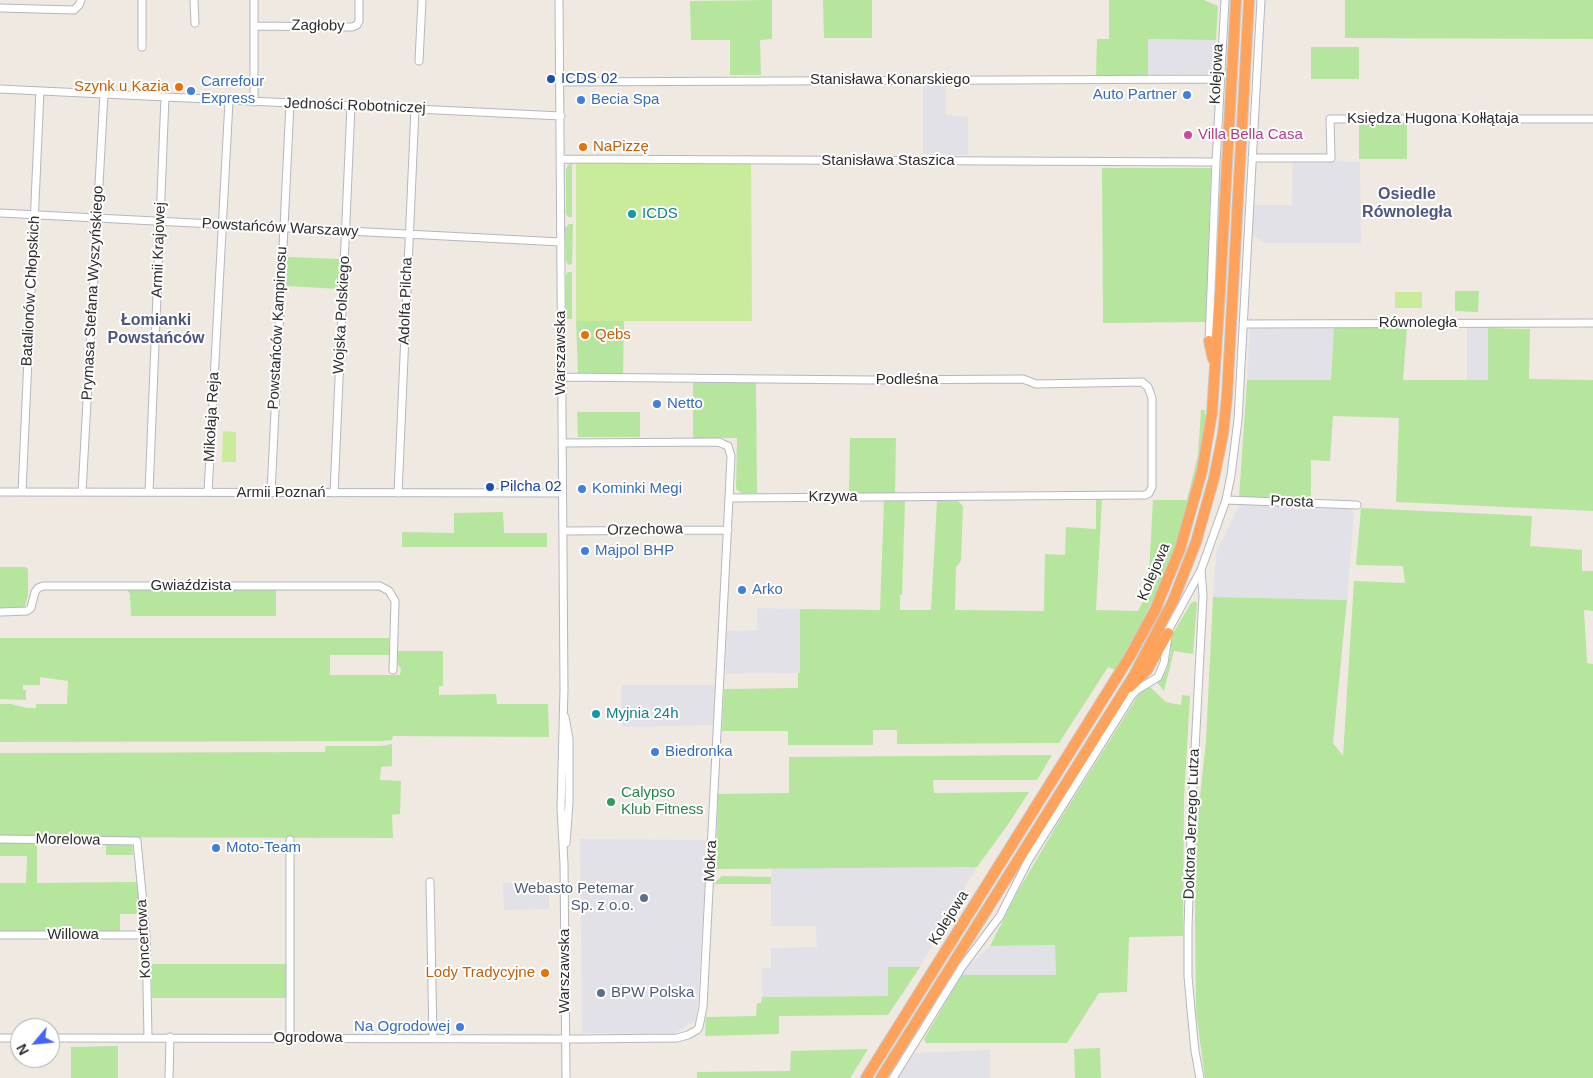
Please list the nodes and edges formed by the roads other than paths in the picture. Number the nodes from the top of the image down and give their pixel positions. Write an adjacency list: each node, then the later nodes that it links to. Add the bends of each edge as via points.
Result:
1 (142, 0): 15 (street)
2 (194, 0): 13 (street)
3 (254, 0): 14 (street)
4 (359, 0): 14 (street, Zagłoby, via 359,21 352,27)
5 (422, 0): 16 (street)
6 (559, 0): 18 (street, Warszawska)
7 (1225, 0): 17 (street, Kolejowa)
8 (1236, 0): 45 (highway, Kolejowa)
9 (1249, 0): 67 (highway, Kolejowa, via 1229,371 1218,458 1204,518 1186,569)
10 (1262, 0): 30 (street)
11 (80, 2): 12 (street, via 74,10)
12 (0, 8)
13 (195, 24)
14 (254, 26): 24 (street)
15 (142, 47)
16 (419, 61)
17 (1221, 79): 18 (street, Stanisława Konarskiego); 32 (street, Kolejowa)
18 (560, 82): 28 (street, Warszawska)
19 (0, 89): 20 (street, Jedności Robotniczej)
20 (40, 90): 21 (street, Jedności Robotniczej); 34 (street, Batalionów Chłopskich)
21 (104, 94): 22 (street, Jedności Robotniczej); 35 (street, Prymasa Stefana Wyszyńskiego)
22 (165, 97): 23 (street, Jedności Robotniczej); 36 (street, Armii Krajowej)
23 (229, 101): 24 (street, Jedności Robotniczej); 37 (street, Mikołaja Reja)
24 (254, 102): 25 (street, Jedności Robotniczej)
25 (290, 104): 26 (street, Jedności Robotniczej); 38 (street, Powstańców Kampinosu)
26 (351, 106): 27 (street, Jedności Robotniczej); 39 (street, Wojska Polskiego)
27 (415, 108): 28 (street, Jedności Robotniczej); 40 (street, Adolfa Pilcha)
28 (561, 116): 31 (street, Warszawska)
29 (1593, 119): 30 (street, Księdza Hugona Kołłątaja, via 1330,119 1331,158)
30 (1252, 158): 43 (street)
31 (561, 159): 32 (street, Stanisława Staszica); 41 (street, Warszawska)
32 (1216, 162): 44 (street, Kolejowa)
33 (0, 213): 34 (street, Powstańców Warszawy)
34 (35, 215): 35 (street, Powstańców Warszawy); 50 (street, Batalionów Chłopskich)
35 (97, 218): 36 (street, Powstańców Warszawy); 51 (street, Prymasa Stefana Wyszyńskiego)
36 (160, 221): 37 (street, Powstańców Warszawy); 52 (street, Armii Krajowej)
37 (222, 225): 38 (street, Powstańców Warszawy); 53 (street, Mikołaja Reja)
38 (283, 228): 39 (street, Powstańców Warszawy); 54 (street, Powstańców Kampinosu)
39 (346, 232): 40 (street, Powstańców Warszawy); 55 (street, Wojska Polskiego)
40 (409, 235): 41 (street, Powstańców Warszawy); 56 (street, Adolfa Pilcha)
41 (561, 242): 46 (street, Warszawska)
42 (1593, 323): 43 (street, Równoległa)
43 (1243, 324): 59 (street, via 1238,420)
44 (1208, 341): 45 (highway)
45 (1216, 370): 82 (highway, Kolejowa, via 1207,446 1197,494 1180,549 1148,623)
46 (562, 378): 47 (street, Warszawska); 48 (street, Podleśna, via 1023,378 1036,384 1142,382 1148,386 1152,398)
47 (562, 442): 57 (street, Warszawska); 58 (street, via 723,444 728,446 731,456)
48 (1152, 487): 58 (street, Krzywa, via 1145,495)
49 (0, 492): 50 (street, Armii Poznań)
50 (22, 492): 51 (street, Armii Poznań)
51 (82, 492): 52 (street, Armii Poznań)
52 (149, 492): 53 (street, Armii Poznań)
53 (208, 492): 54 (street, Armii Poznań)
54 (271, 493): 55 (street, Armii Poznań)
55 (334, 493): 56 (street, Armii Poznań)
56 (398, 493): 57 (street, Armii Poznań)
57 (562, 493): 62 (street, Warszawska)
58 (729, 498): 61 (street, Mokra)
59 (1226, 500): 60 (street, Prosta); 63 (street)
60 (1357, 505)
61 (728, 530): 62 (street, Orzechowa); 79 (street, Mokra, via 704,1007 699,1027 677,1038)
62 (563, 531): 79 (street, Warszawska, via 564,705 569,740 564,864)
63 (1201, 570): 65 (street); 85 (street, Doktora Jerzego Lutza, via 1204,596 1188,927 1190,1002)
64 (0, 612): 66 (street, Gwiaździsta, via 27,611 31,608 35,592 43,586 380,586 394,598)
65 (1168, 633): 67 (highway, via 1143,676)
66 (394, 670)
67 (1128, 694): 83 (highway, Kolejowa); 84 (street, via 1028,862 1000,916 962,967)
68 (0, 839): 70 (street, Morelowa)
69 (290, 840): 77 (street)
70 (137, 841): 72 (street, Koncertowa)
71 (430, 882): 78 (street)
72 (146, 935): 73 (street, Willowa); 76 (street, Koncertowa)
73 (0, 936)
74 (170, 1037): 76 (street, Ogrodowa); 77 (street, Ogrodowa); 80 (street)
75 (60, 1038): 76 (street, Ogrodowa)
76 (148, 1038)
77 (290, 1038): 78 (street, Ogrodowa)
78 (433, 1039): 79 (street, Ogrodowa)
79 (565, 1039): 81 (street, Warszawska)
80 (169, 1078)
81 (566, 1078)
82 (866, 1078)
83 (881, 1078)
84 (894, 1078)
85 (1200, 1078)

